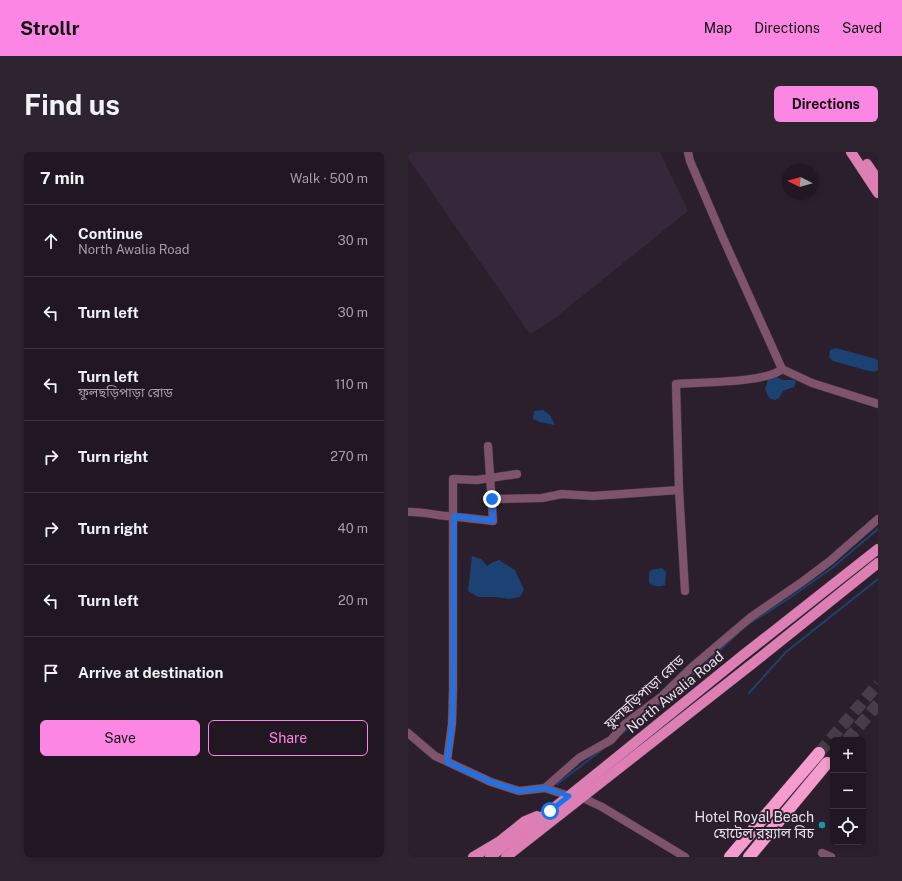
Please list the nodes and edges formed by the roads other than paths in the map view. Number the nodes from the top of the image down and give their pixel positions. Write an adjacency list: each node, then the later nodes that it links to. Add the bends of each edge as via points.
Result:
1 (688, 152): 6 (street, via 722,238)
2 (851, 152): 5 (main road)
3 (859, 152): 4 (main road)
4 (878, 180)
5 (878, 193)
6 (782, 369): 7 (street, via 812,383); 11 (street, via 772,375 754,378 676,384)
7 (878, 404)
8 (488, 446): 10 (street)
9 (517, 474): 10 (street)
10 (491, 479): 12 (street); 14 (street, via 453,479)
11 (679, 490): 12 (street); 18 (street)
12 (492, 499): 14 (street, via 493,521)
13 (408, 512): 14 (street)
14 (454, 516): 25 (street, via 453,690)
15 (878, 519): 27 (street, ফুলছড়িপাড়া রোড, via 830,561 751,617 661,697 625,724 612,740 579,758)
16 (878, 549): 19 (main road, North Awalia Road)
17 (878, 563): 20 (main road, North Awalia Road)
18 (685, 591)
19 (742, 656): 20 (main road); 21 (main road, North Awalia Road)
20 (750, 666): 22 (main road, North Awalia Road)
21 (720, 674): 22 (main road); 28 (main road, North Awalia Road)
22 (727, 684): 29 (main road, North Awalia Road)
23 (408, 733): 25 (street, via 435,756)
24 (819, 753): 36 (highway)
25 (447, 762): 27 (street, via 491,782 519,791)
26 (827, 763): 37 (highway)
27 (545, 788): 28 (street)
28 (569, 796): 30 (main road, North Awalia Road)
29 (583, 798): 34 (main road, North Awalia Road); 35 (street, via 602,806)
30 (550, 811): 32 (main road, via 525,821 500,841); 33 (main road, North Awalia Road)
31 (822, 853): 38 (street)
32 (473, 857)
33 (490, 857)
34 (506, 857)
35 (685, 857)
36 (730, 857)
37 (749, 857)
38 (832, 857)

